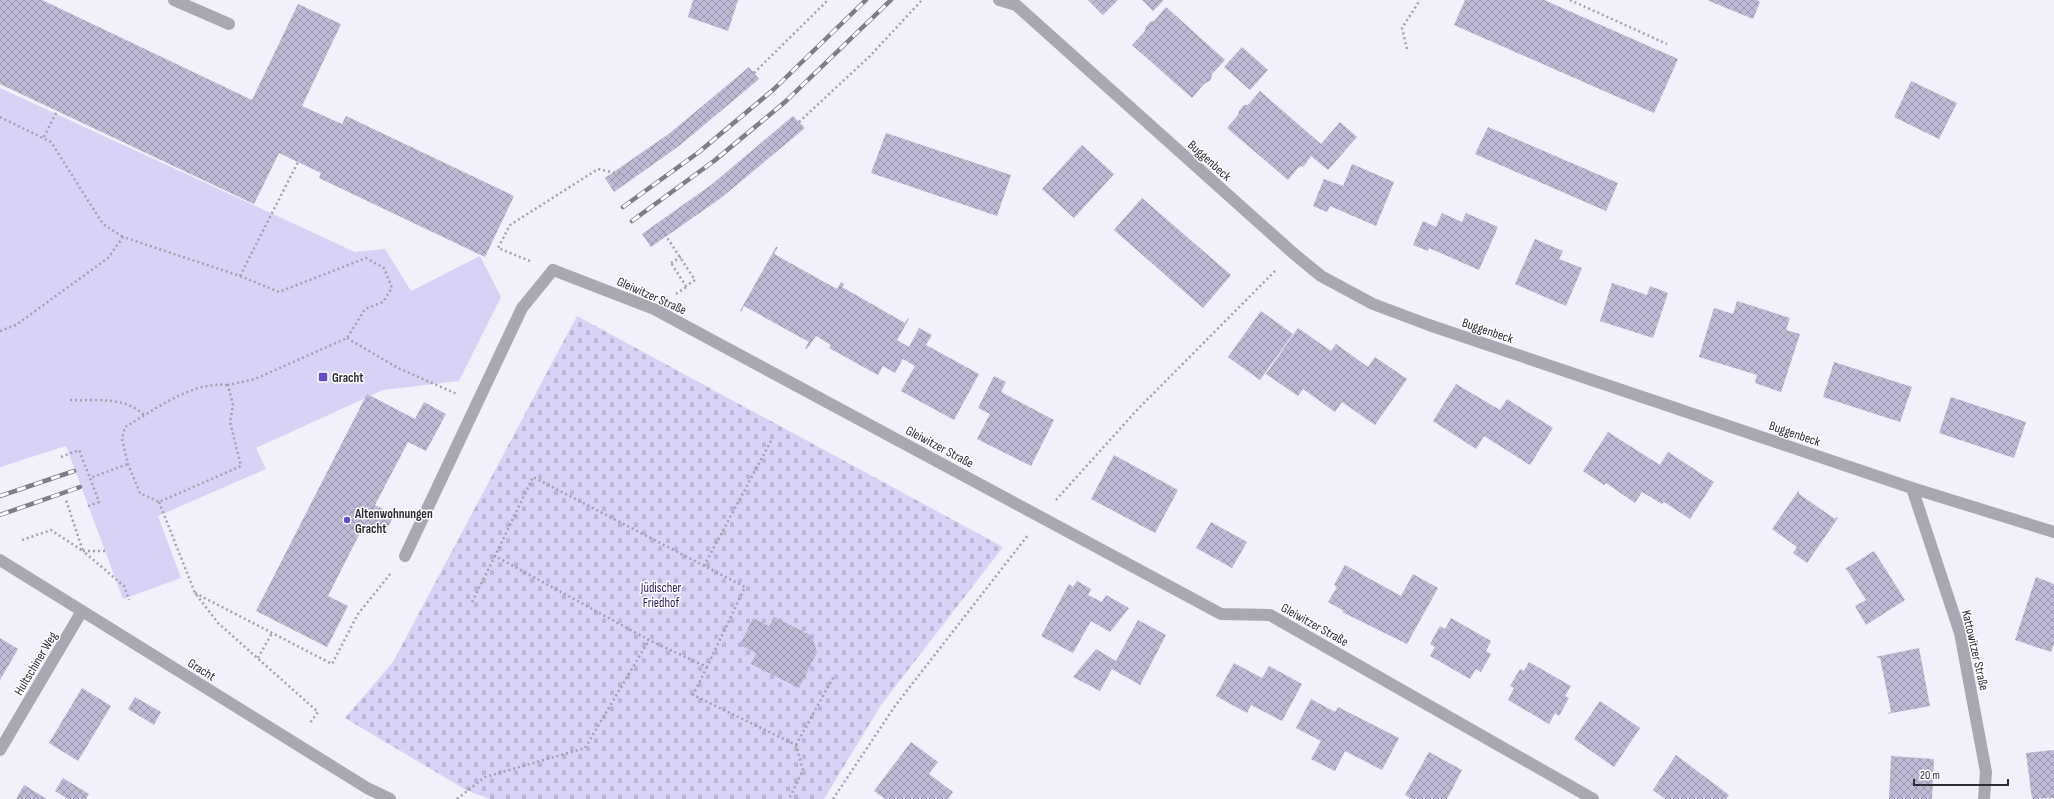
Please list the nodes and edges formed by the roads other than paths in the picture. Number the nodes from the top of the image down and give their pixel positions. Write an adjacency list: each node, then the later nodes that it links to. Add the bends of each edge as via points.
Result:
1 (174, 0): 4 (street)
2 (999, 0): 3 (street, Buggenbeck)
3 (1013, 3): 5 (street, Buggenbeck, via 1293,253 1322,276 1373,304)
4 (229, 24)
5 (1912, 488): 6 (street, Buggenbeck); 13 (street, Kattowitzer Straße, via 1960,633 1986,772)
6 (2054, 532)
7 (405, 556): 12 (street, Gleiwitzer Straße, via 522,308 553,270 654,309 1221,614 1270,615)
8 (0, 560): 9 (street, Gracht)
9 (82, 611): 10 (street, Hultschiner Weg); 11 (street, Gracht, via 367,788)
10 (0, 750)
11 (390, 799)
12 (1593, 799)
13 (1984, 799)

